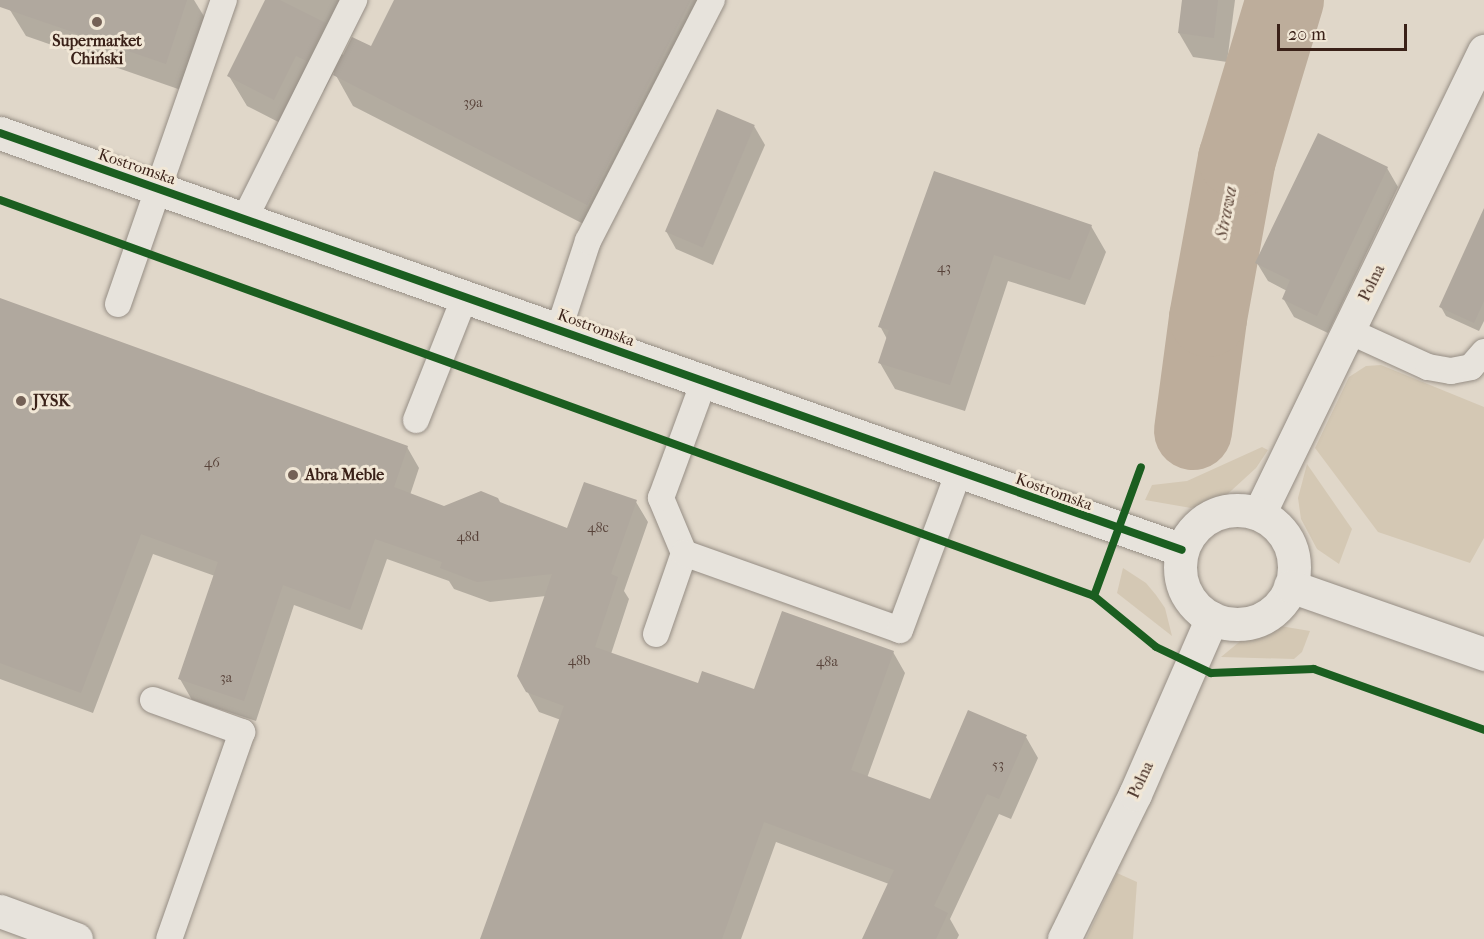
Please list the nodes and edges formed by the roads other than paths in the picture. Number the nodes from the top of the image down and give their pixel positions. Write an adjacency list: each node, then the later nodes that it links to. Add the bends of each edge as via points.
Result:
1 (224, 0): 6 (lane)
2 (354, 0): 7 (lane)
3 (711, 0): 10 (lane, via 588,241)
4 (1484, 51): 11 (street, Polna)
5 (0, 133): 6 (street, Kostromska)
6 (161, 189): 7 (street, Kostromska); 9 (lane)
7 (245, 218): 8 (street, Kostromska)
8 (465, 296): 10 (street, Kostromska); 14 (lane)
9 (118, 304)
10 (559, 329): 13 (street, Kostromska)
11 (1349, 331): 12 (lane, via 1428,367 1451,371 1471,367); 16 (street, Polna)
12 (1484, 352)
13 (704, 381): 15 (street, Kostromska); 18 (lane, via 661,498)
14 (416, 420)
15 (959, 471): 17 (street, Kostromska); 18 (lane, via 900,630)
16 (1259, 514): 17 (street, via 1236,509 1213,514 1194,529); 19 (street, via 1277,527 1289,545 1293,567)
17 (1182, 550): 20 (street, via 1182,585 1194,604)
18 (684, 554): 21 (lane)
19 (1290, 586): 20 (street, via 1278,605 1262,618 1242,623); 22 (street)
20 (1212, 618): 27 (street, Polna, via 1139,784)
21 (656, 634)
22 (1484, 654)
23 (153, 700): 26 (lane, via 242,732)
24 (0, 911): 25 (street)
25 (76, 939)
26 (169, 939)
27 (1064, 939)

